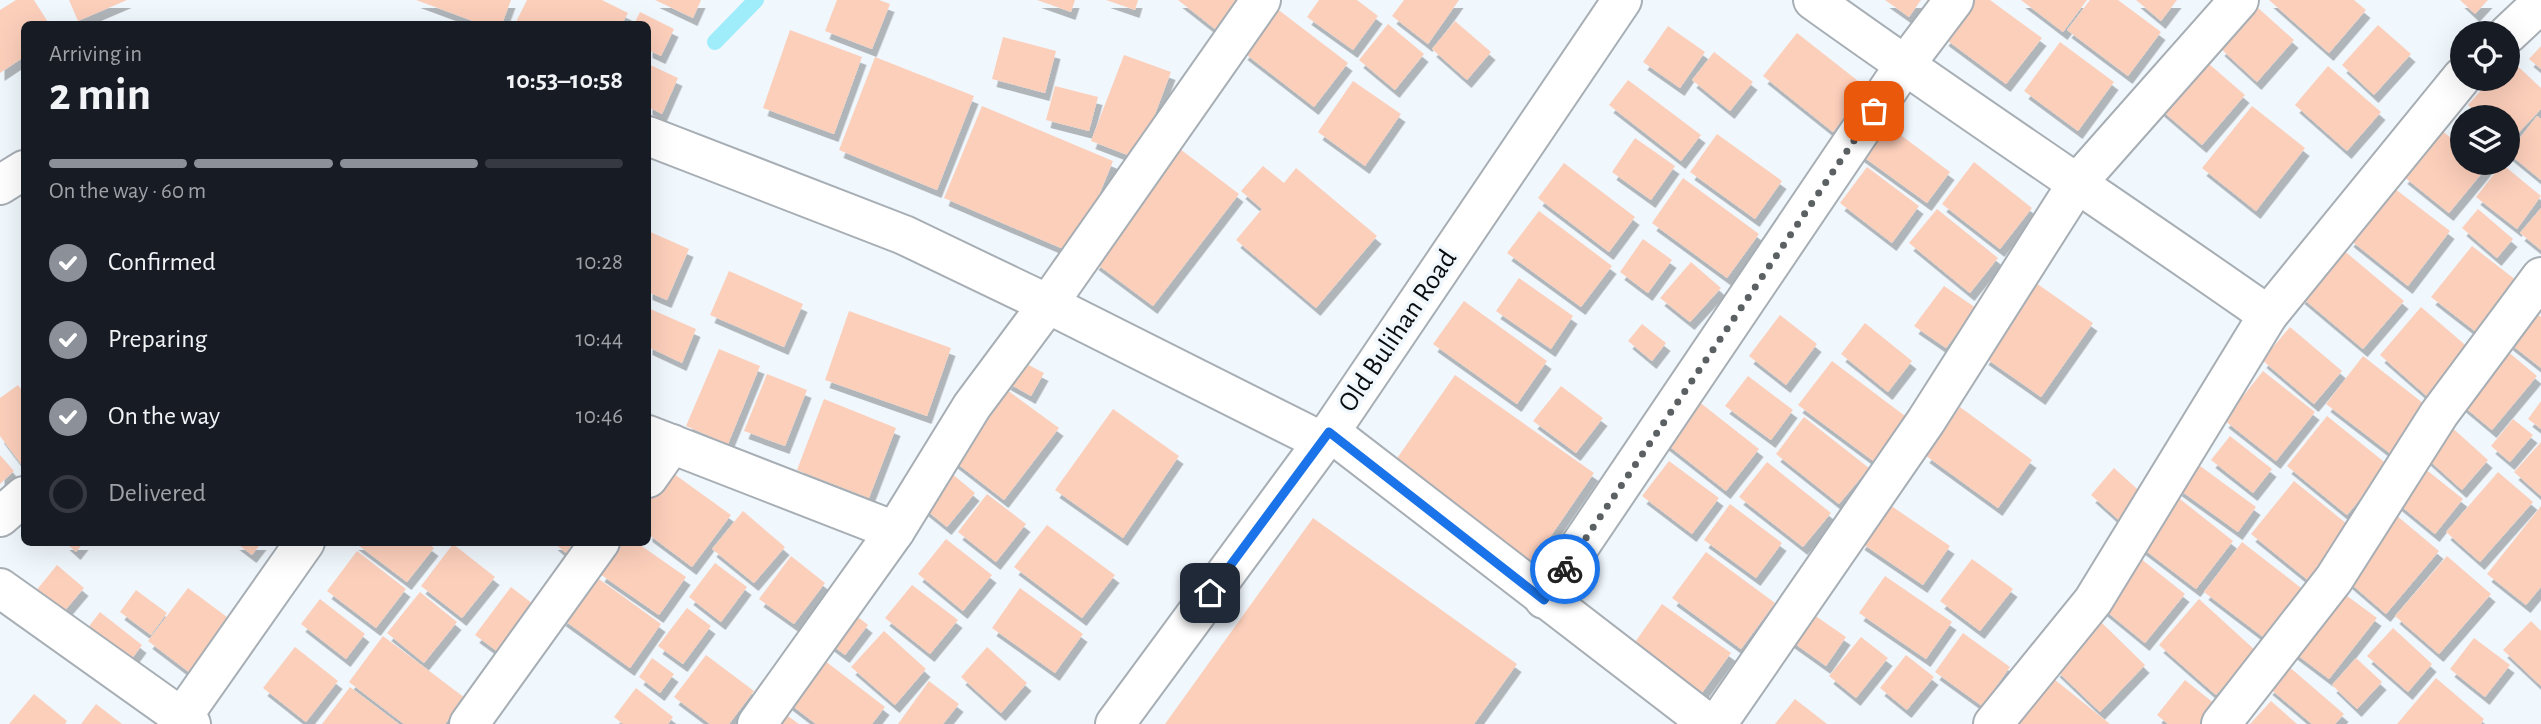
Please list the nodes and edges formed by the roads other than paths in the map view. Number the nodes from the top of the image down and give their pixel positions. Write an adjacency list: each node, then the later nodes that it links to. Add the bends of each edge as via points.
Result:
1 (1261, 0): 15 (street)
2 (1622, 0): 17 (street, Old Bulihan Road)
3 (1813, 0): 8 (street)
4 (1954, 0): 8 (street)
5 (2239, 0): 12 (street)
6 (2541, 3): 7 (street)
7 (2520, 23)
8 (1904, 66): 12 (street); 26 (street)
9 (2450, 89): 16 (street)
10 (651, 137): 15 (street, via 904,235)
11 (21, 172): 13 (street)
12 (2078, 182): 16 (street); 32 (street, via 1926,421)
13 (0, 185)
14 (2541, 277): 34 (street, via 2439,414 2334,579)
15 (1048, 304): 17 (street); 22 (street, via 972,407)
16 (2268, 315): 33 (street, via 2093,601)
17 (1325, 437): 26 (street); 30 (street, Old Bulihan Road)
18 (660, 440): 19 (street); 22 (street)
19 (651, 468)
20 (21, 498): 21 (street)
21 (0, 517)
22 (895, 531): 29 (street)
23 (302, 546): 27 (street)
24 (597, 546): 28 (street)
25 (0, 588): 27 (street)
26 (1544, 600): 31 (street)
27 (187, 721)
28 (468, 724)
29 (757, 724)
30 (1115, 724)
31 (1709, 724)
32 (1717, 724)
33 (1993, 724)
34 (2221, 724)

